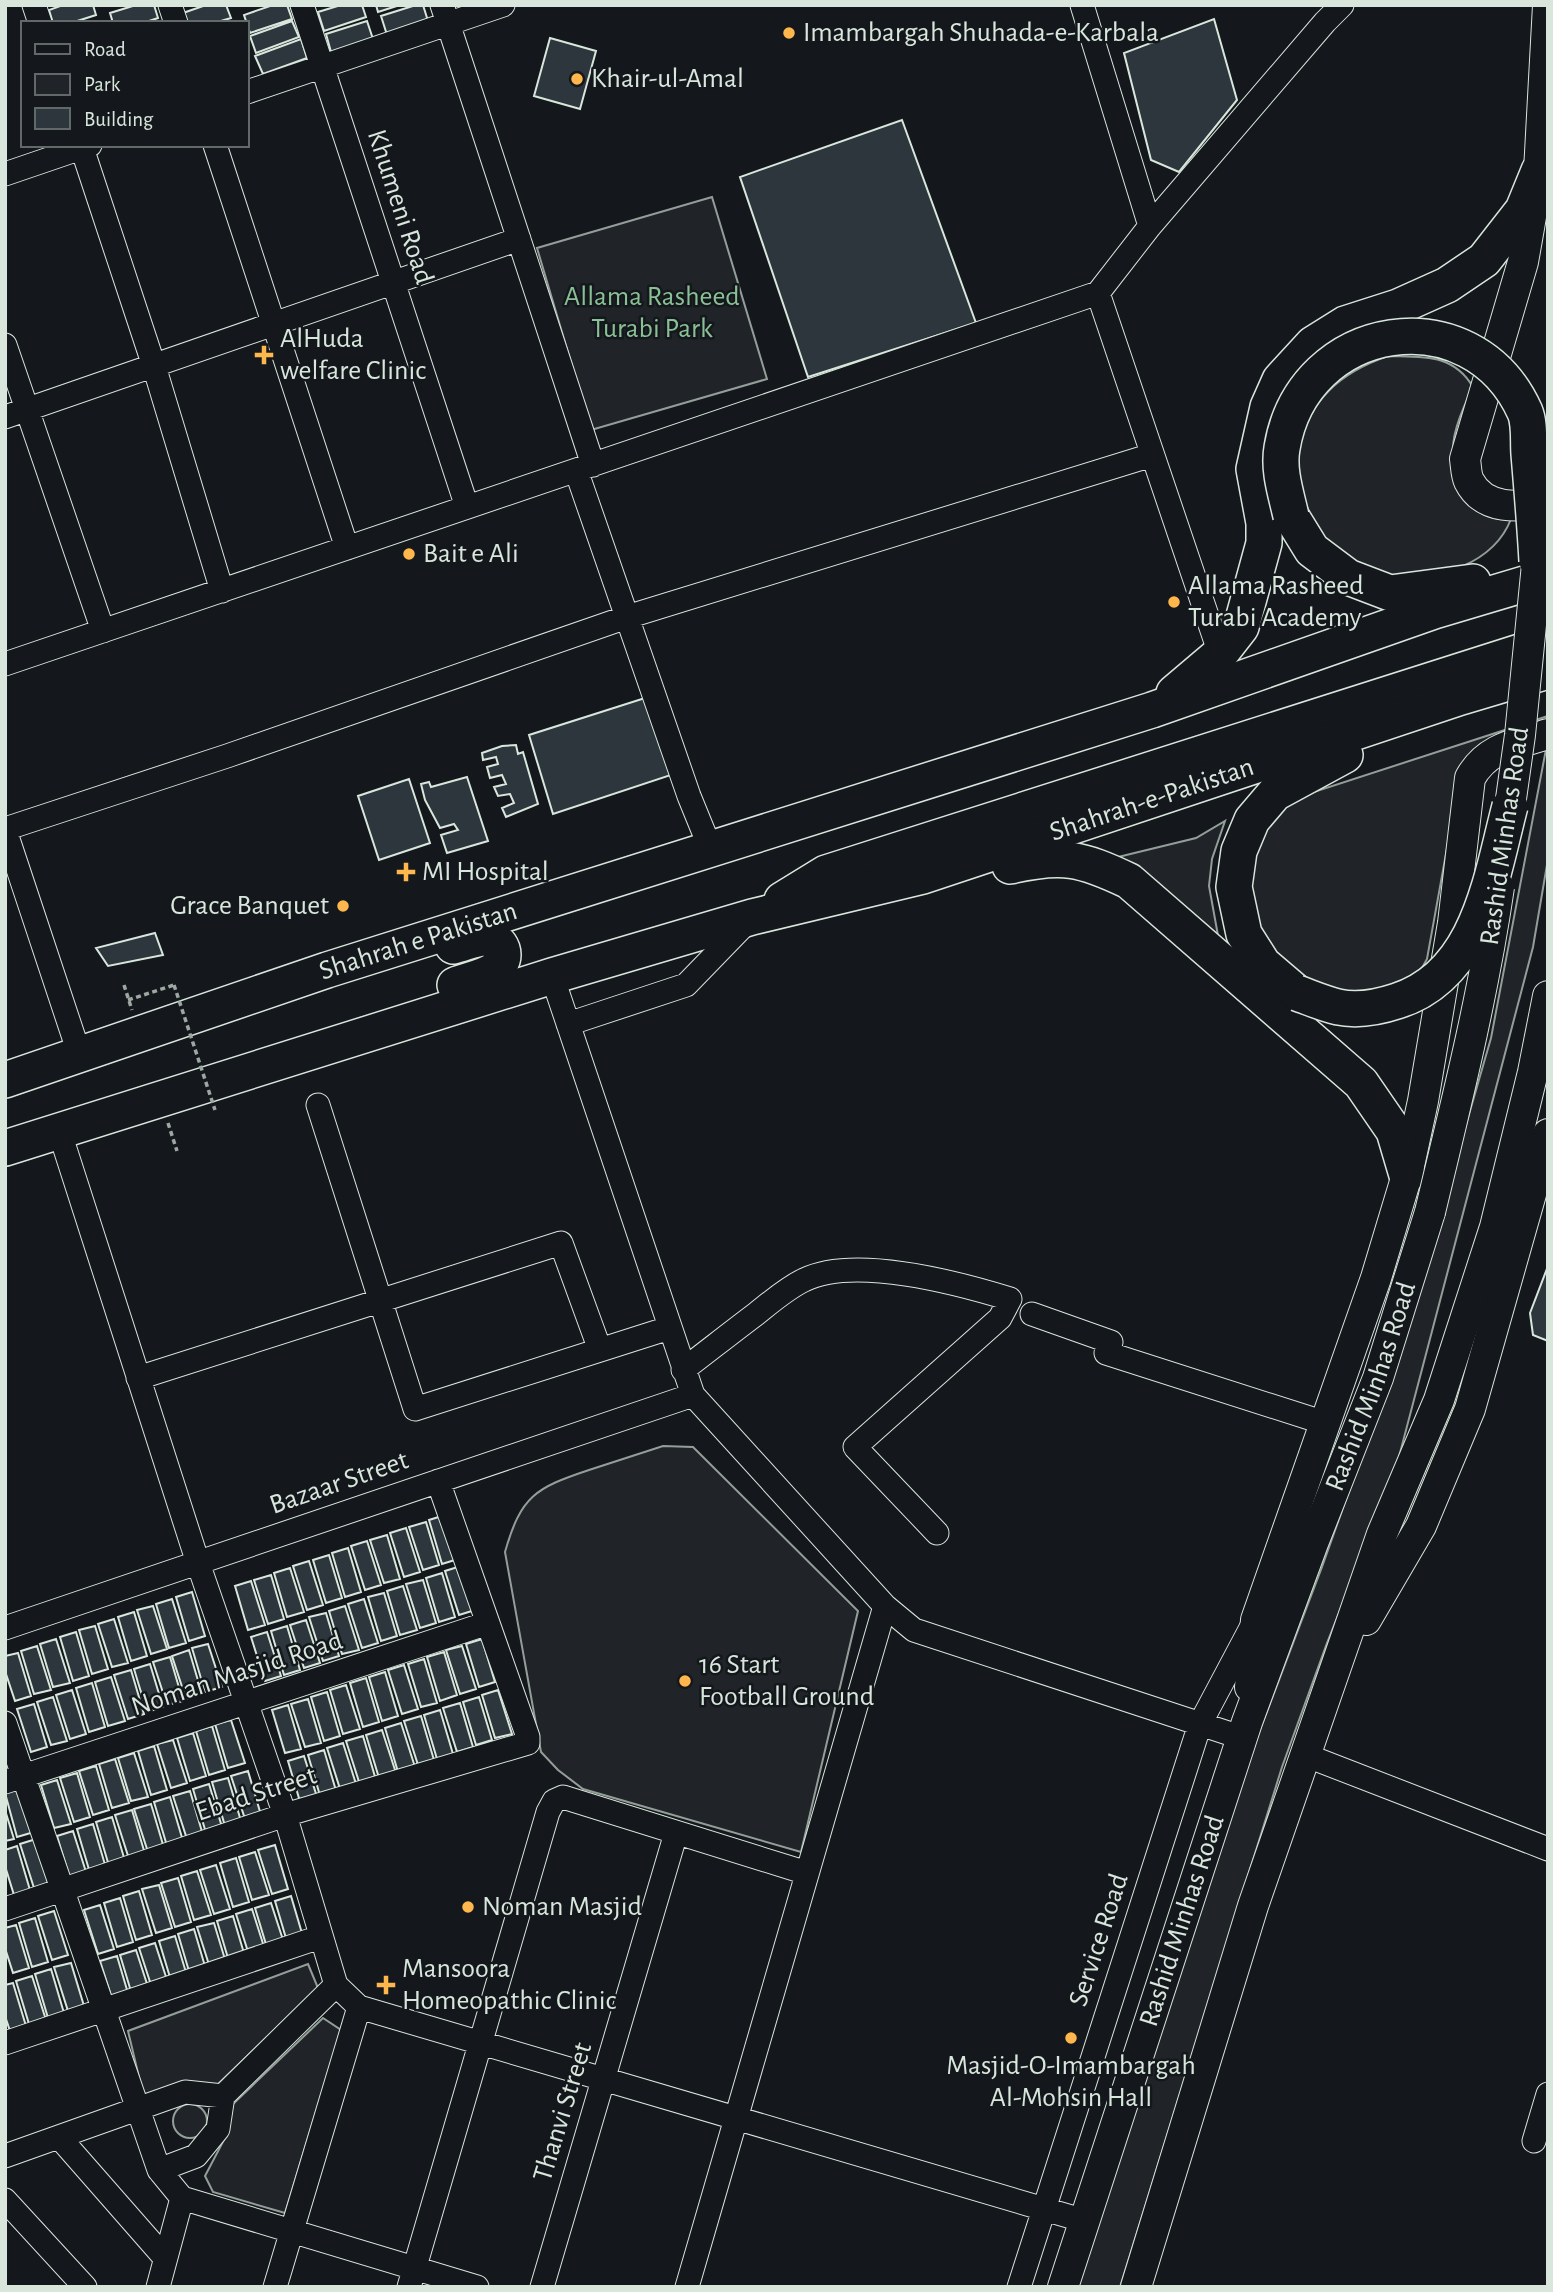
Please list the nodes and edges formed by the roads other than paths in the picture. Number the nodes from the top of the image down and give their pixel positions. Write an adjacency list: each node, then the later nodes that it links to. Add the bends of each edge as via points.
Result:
1 (302, 5): 7 (street, Khumeni Road)
2 (503, 5): 6 (street)
3 (1082, 5): 14 (street)
4 (1342, 5): 14 (street)
5 (1548, 5): 12 (main road)
6 (445, 15): 7 (street); 15 (street)
7 (323, 66): 8 (street); 16 (street, Khumeni Road)
8 (248, 92)
9 (81, 147): 13 (street)
10 (84, 147): 20 (street)
11 (216, 147): 18 (street)
12 (1539, 172): 25 (main road, via 1523,262 1465,459 1468,480 1483,498 1503,506); 33 (highway, via 1523,210 1485,260 1398,307 1345,324 1313,344 1280,380 1268,407 1254,469 1264,543 1241,627)
13 (5, 174)
14 (1150, 226): 17 (street)
15 (519, 239): 16 (street); 24 (street)
16 (393, 281): 18 (street); 26 (street, Khumeni Road)
17 (1098, 293): 23 (street); 24 (street)
18 (274, 324): 20 (street); 27 (street)
19 (5, 345): 21 (street)
20 (154, 366): 21 (street); 29 (street)
21 (15, 413): 31 (street)
22 (1548, 454): 28 (main road, Rashid Minhas Road, bridge)
23 (1152, 455): 30 (street); 33 (street)
24 (584, 468): 26 (street); 30 (street)
25 (1548, 503)
26 (467, 508): 27 (street)
27 (347, 548): 29 (street)
28 (1544, 571): 28 (highway, bridge, via 1526,415 1512,389 1485,360 1444,340 1408,335 1370,342 1338,356 1310,381 1292,411 1281,449 1290,516 1312,550 1348,577 1390,593); 37 (highway); 39 (main road, Rashid Minhas Road, bridge)
29 (222, 591): 31 (street)
30 (626, 617): 40 (street, via 227,757); 41 (street)
31 (103, 631): 34 (street)
32 (1548, 642): 43 (highway, via 826,873)
33 (1220, 654): 37 (highway)
34 (5, 664)
35 (1548, 671): 36 (highway, Shahrah-e-Pakistan)
36 (1461, 697): 39 (highway, bridge, via 1275,793 1252,820 1239,851 1234,887 1244,934 1263,964 1297,993 1340,1007 1378,1007 1413,996 1444,974 1469,941 1484,904); 42 (highway, Shahrah-e-Pakistan)
37 (1152, 710): 41 (highway, Shahrah e Pakistan)
38 (1548, 734): 55 (main road, via 1500,748 1478,764 1470,778 1453,923)
39 (1510, 806): 75 (main road, Rashid Minhas Road, bridge, via 1492,939 1430,1212 1378,1378)
40 (5, 829): 48 (street)
41 (711, 850): 44 (highway, Shahrah e Pakistan)
42 (923, 876): 43 (highway, Shahrah-e-Pakistan); 55 (highway, via 998,869 1044,858 1072,860 1129,881 1361,1083 1394,1131)
43 (752, 918): 45 (highway); 47 (street, via 686,985)
44 (327, 970): 48 (highway, Shahrah e Pakistan); 49 (highway, via 371,970 484,938 502,946 504,956 494,971 362,1016)
45 (552, 976): 47 (street); 49 (highway)
46 (1548, 996): 71 (main road, via 1494,1227 1439,1400 1382,1534)
47 (568, 1024): 58 (street)
48 (79, 1056): 50 (highway, Shahrah e Pakistan)
49 (283, 1060): 52 (highway)
50 (5, 1080)
51 (318, 1105): 56 (street)
52 (59, 1130): 54 (highway); 61 (street)
53 (1548, 1134): 71 (main road, via 1470,1409 1421,1526)
54 (5, 1148)
55 (1408, 1175): 63 (main road)
56 (380, 1299): 59 (street, via 561,1244); 59 (street, via 415,1409); 61 (street)
57 (1032, 1314): 63 (street, via 1111,1342 1105,1353)
58 (669, 1328): 59 (street); 60 (street)
59 (600, 1350)
60 (683, 1370): 62 (street); 65 (street, via 806,1279 846,1270 896,1272 1010,1299 1000,1318 855,1447)
61 (138, 1378): 66 (street)
62 (693, 1395): 64 (street, Bazaar Street); 67 (street)
63 (1325, 1423): 68 (main road)
64 (438, 1481): 66 (street, Bazaar Street); 69 (street)
65 (937, 1533)
66 (198, 1563): 70 (street, Bazaar Street); 72 (street)
67 (884, 1606): 74 (street, via 914,1630); 81 (street)
68 (1256, 1620): 74 (street, Service Road); 75 (main road)
69 (488, 1623): 72 (street, Noman Masjid Road); 78 (street, Ebad Street, via 528,1743)
70 (5, 1628)
71 (1331, 1681): 76 (main road)
72 (246, 1703): 77 (street, Noman Masjid Road); 78 (street)
73 (5, 1723): 77 (street)
74 (1200, 1724): 75 (street); 101 (street, Service Road)
75 (1245, 1730): 102 (main road, Rashid Minhas Road)
76 (1305, 1755): 80 (street); 114 (main road, via 1253,1906)
77 (14, 1779): 82 (street)
78 (285, 1815): 82 (street, Ebad Street); 84 (street)
79 (676, 1833): 81 (street); 89 (street, via 563,1797 554,1801); 90 (street, Thanvi Street)
80 (1548, 1849)
81 (807, 1873): 94 (street)
82 (62, 1890): 83 (street, Ebad Street); 87 (street)
83 (5, 1909)
84 (320, 1937): 85 (street); 87 (street)
85 (336, 1985): 86 (street); 92 (street)
86 (359, 2007): 89 (street); 103 (street)
87 (103, 2010): 88 (street); 93 (street)
88 (5, 2043)
89 (479, 2043): 90 (street); 105 (street)
90 (604, 2079): 94 (street); 110 (street, Thanvi Street)
91 (1548, 2094): 96 (street)
92 (223, 2096): 93 (street, via 186,2092); 98 (street, via 218,2129 196,2156)
93 (137, 2109): 95 (street); 98 (street)
94 (736, 2118): 101 (street); 111 (street)
95 (59, 2137): 97 (street); 104 (street)
96 (1534, 2141)
97 (5, 2156)
98 (159, 2170): 99 (street)
99 (182, 2198): 103 (street); 104 (street)
100 (5, 2200): 106 (street)
101 (1043, 2209): 102 (street); 112 (street, Service Road)
102 (1085, 2221): 113 (main road, Rashid Minhas Road)
103 (290, 2231): 105 (street); 108 (street)
104 (164, 2258): 107 (street)
105 (412, 2277): 109 (street)
106 (85, 2287)
107 (158, 2287)
108 (275, 2287)
109 (477, 2287)
110 (542, 2287)
111 (687, 2287)
112 (1019, 2287)
113 (1063, 2287)
114 (1136, 2287)

